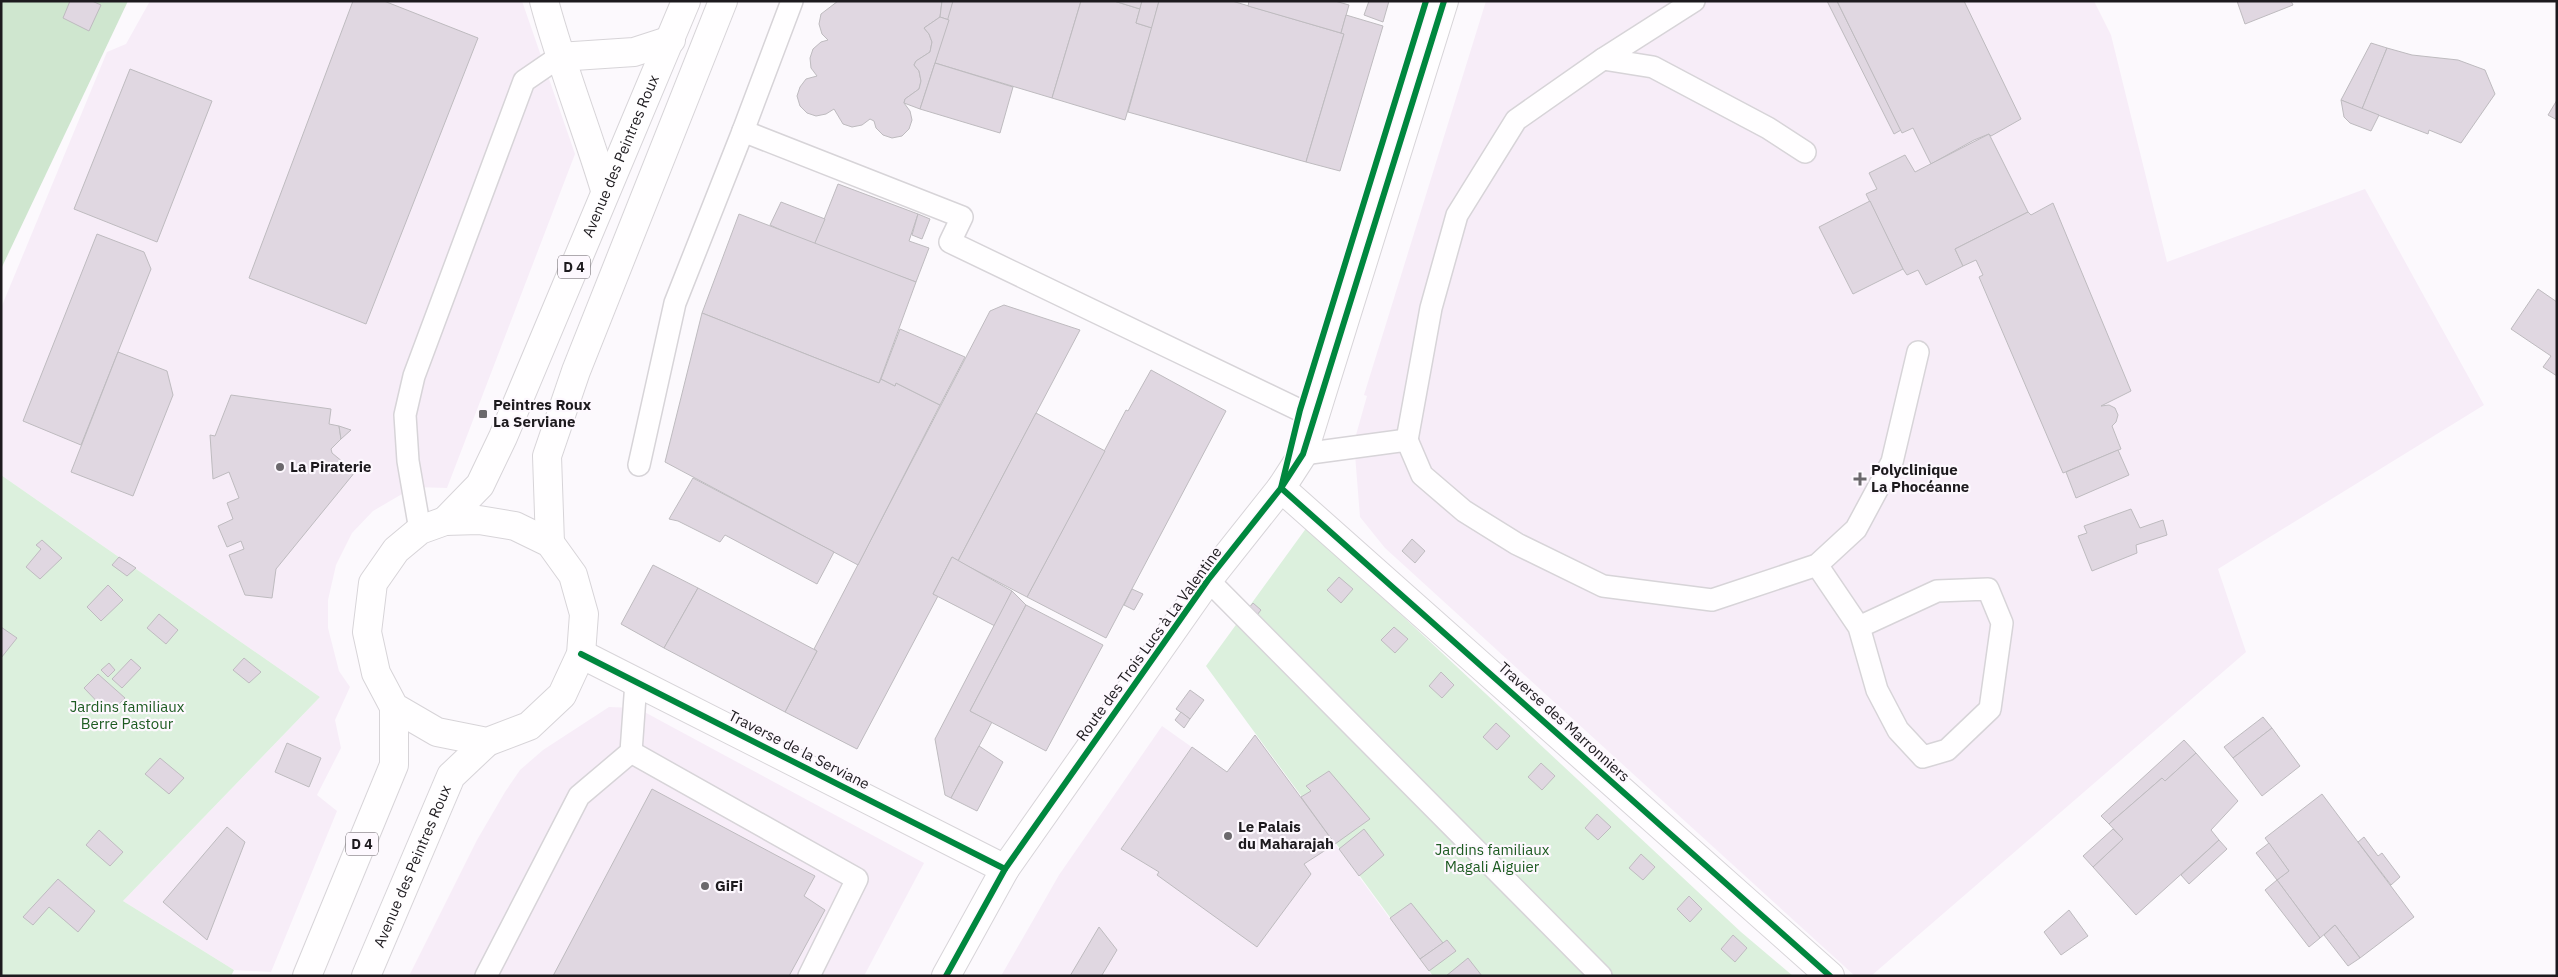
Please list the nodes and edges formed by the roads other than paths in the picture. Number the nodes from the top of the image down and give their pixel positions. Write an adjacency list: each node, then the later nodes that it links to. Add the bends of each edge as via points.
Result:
1 (544, 1): 8 (street)
2 (686, 1): 7 (street, Avenue des Peintres Roux / D 4)
3 (722, 1): 21 (street, D 4, via 576,371 547,456)
4 (792, 1): 10 (lane)
5 (1444, 1): 14 (street, Route des Trois Lucs à La Valentine)
6 (1694, 1): 9 (lane)
7 (671, 40): 8 (street, via 634,52); 12 (street, Avenue des Peintres Roux / D 4)
8 (559, 58): 12 (street); 20 (lane, via 524,81 414,376 405,415 408,461)
9 (1603, 59): 11 (lane, via 1653,67 1768,128); 15 (lane, via 1516,120 1457,215 1431,308)
10 (744, 131): 14 (lane, via 962,217 950,242); 17 (lane, via 675,303)
11 (1805, 152)
12 (606, 190): 19 (street, Avenue des Peintres Roux / D 4, via 540,352 480,485)
13 (1918, 352): 22 (lane, via 1892,462 1856,529)
14 (1314, 417): 16 (street, Route des Trois Lucs à La Valentine)
15 (1407, 440): 16 (lane); 22 (lane, via 1422,475 1464,511 1517,544 1604,586 1712,600)
16 (1303, 454): 18 (street, Route des Trois Lucs à La Valentine)
17 (639, 465)
18 (1281, 488): 23 (street, Route des Trois Lucs à La Valentine); 37 (street, Traverse des Marronniers)
19 (445, 521): 20 (street); 21 (street, via 479,520 515,526)
20 (420, 530): 27 (street, via 396,550 373,583 367,632 376,673)
21 (550, 543): 25 (street, via 573,576 584,614)
22 (1816, 565): 24 (lane)
23 (1208, 580): 30 (street, Route des Trois Lucs à La Valentine); 36 (lane)
24 (1859, 627): 24 (lane, via 1937,591 1988,589 2002,623 1990,709 1947,750 1922,757 1898,730 1877,690)
25 (581, 654): 26 (street, Traverse de la Serviane); 28 (street, via 562,695 529,726)
26 (636, 682): 29 (lane); 30 (street, Traverse de la Serviane)
27 (394, 707): 28 (street, via 437,732); 31 (street, D 4, via 394,766)
28 (487, 742): 32 (street, Avenue des Peintres Roux, via 452,776)
29 (631, 752): 33 (lane, via 578,796); 34 (lane, via 857,879)
30 (1006, 869): 35 (street, Route des Trois Lucs à La Valentine)
31 (307, 976)
32 (366, 976)
33 (486, 976)
34 (809, 976)
35 (946, 976)
36 (1601, 976)
37 (1830, 976)

